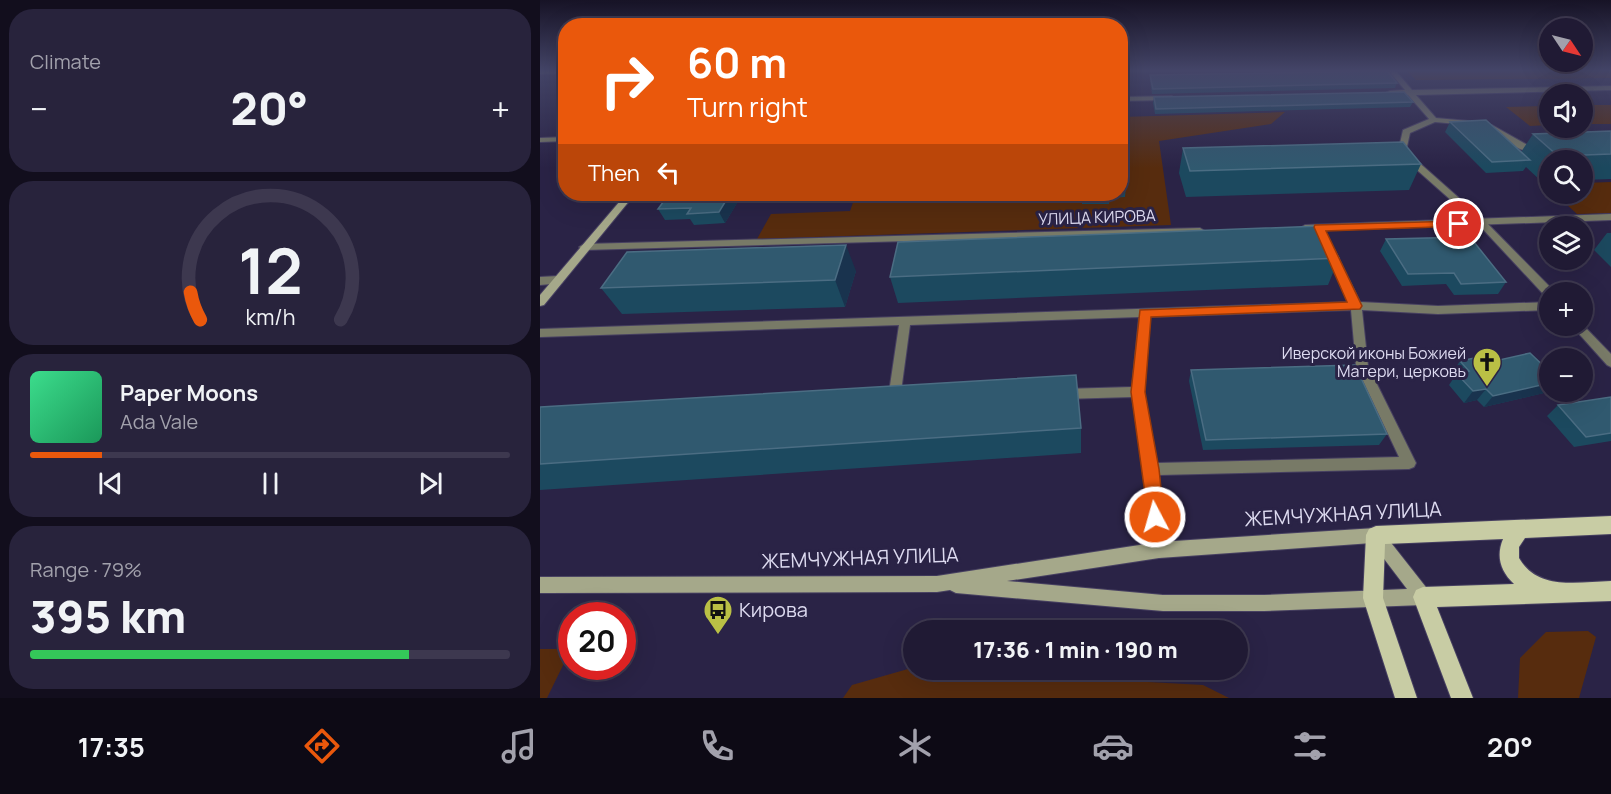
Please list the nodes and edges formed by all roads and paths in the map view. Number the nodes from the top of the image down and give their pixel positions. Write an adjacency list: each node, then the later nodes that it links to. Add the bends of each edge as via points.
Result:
1 (1419, 103): 2 (street)
2 (1434, 120): 3 (street); 10 (street, via 1406,132 1402,152)
3 (1474, 123)
4 (1484, 124): 7 (street, via 1530,150)
5 (558, 139): 6 (street)
6 (540, 140)
7 (1553, 149)
8 (624, 201): 14 (street)
9 (1611, 217): 10 (street)
10 (1482, 224): 11 (street); 17 (street)
11 (1319, 227): 12 (street); 19 (street)
12 (1296, 228)
13 (1212, 230): 14 (street, УЛИЦА КИРОВА)
14 (584, 247): 15 (street)
15 (558, 280): 16 (street); 18 (street)
16 (540, 281)
17 (1539, 283)
18 (540, 302)
19 (1356, 306): 20 (street, via 1438,310); 21 (street); 29 (street, via 1362,366 1409,463)
20 (1539, 306)
21 (1145, 313): 22 (street); 26 (street)
22 (906, 322): 23 (street); 28 (street)
23 (540, 333)
24 (1587, 336): 25 (street)
25 (1611, 362)
26 (1138, 392): 27 (street); 29 (street)
27 (1045, 394)
28 (894, 399)
29 (1151, 469): 33 (street)
30 (1611, 525): 31 (main road, ЖЕМЧУЖНАЯ УЛИЦА)
31 (1519, 529): 32 (main road, ЖЕМЧУЖНАЯ УЛИЦА); 37 (main road, via 1508,551 1510,562 1523,579)
32 (1376, 535): 33 (street, ЖЕМЧУЖНАЯ УЛИЦА); 38 (street); 39 (main road)
33 (1159, 550): 34 (street, ЖЕМЧУЖНАЯ УЛИЦА)
34 (937, 584): 35 (street, ЖЕМЧУЖНАЯ УЛИЦА); 39 (street, via 1163,603)
35 (540, 585)
36 (1611, 591): 37 (main road)
37 (1551, 594): 38 (main road)
38 (1423, 597): 39 (street); 41 (main road)
39 (1373, 598): 40 (main road)
40 (1406, 698)
41 (1462, 698)

